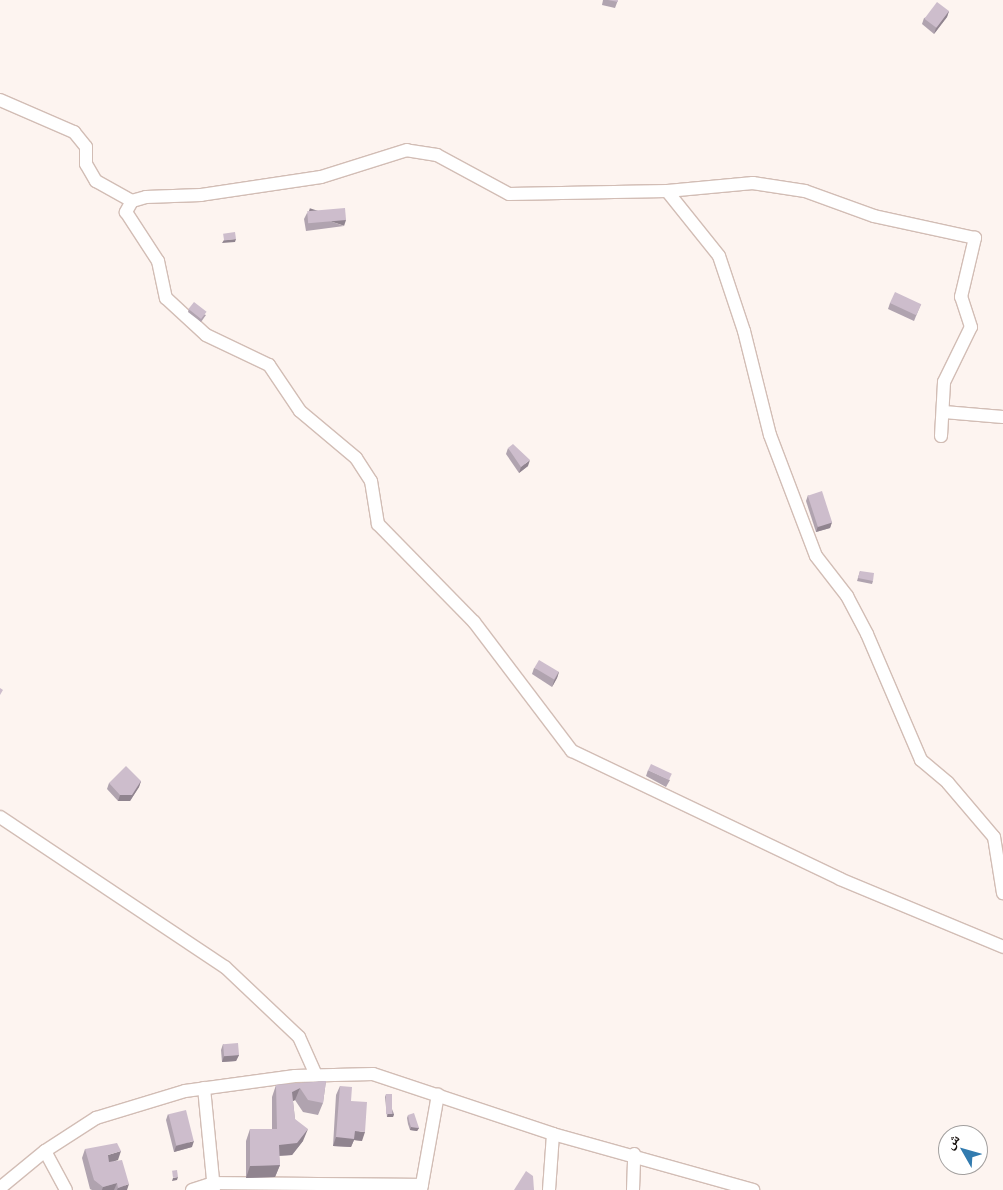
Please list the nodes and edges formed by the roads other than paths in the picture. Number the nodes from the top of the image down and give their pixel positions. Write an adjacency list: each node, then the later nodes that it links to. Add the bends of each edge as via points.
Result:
1 (0, 100): 3 (street, via 74,132 86,147 86,164 96,181)
2 (667, 191): 3 (street, via 509,194 438,155 407,150 321,177); 4 (street, via 773,185 805,190 888,220 975,238 961,297 971,327 944,382); 8 (street, via 718,256 744,331 770,435 816,556 847,596 863,626 921,760 948,783 994,837)
3 (132, 201): 9 (street, via 126,212 158,261 166,298 206,335 269,366 300,410 356,458 371,481 378,524 474,622 572,751 840,879)
4 (944, 412): 5 (street); 6 (street)
5 (1003, 416)
6 (941, 436)
7 (0, 817): 10 (street, via 225,967 299,1037)
8 (1003, 893)
9 (1003, 947)
10 (316, 1075): 11 (street); 12 (street, via 373,1074)
11 (204, 1088): 14 (street, via 96,1118); 17 (street)
12 (438, 1095): 13 (street); 19 (street)
13 (553, 1134): 15 (street); 22 (street)
14 (45, 1150): 18 (street); 20 (street)
15 (634, 1154): 16 (street); 23 (street)
16 (718, 1184): 24 (street)
17 (213, 1186): 19 (street); 21 (street)
18 (0, 1188)
19 (421, 1188)
20 (66, 1190)
21 (192, 1190)
22 (549, 1190)
23 (633, 1190)
24 (753, 1190)

